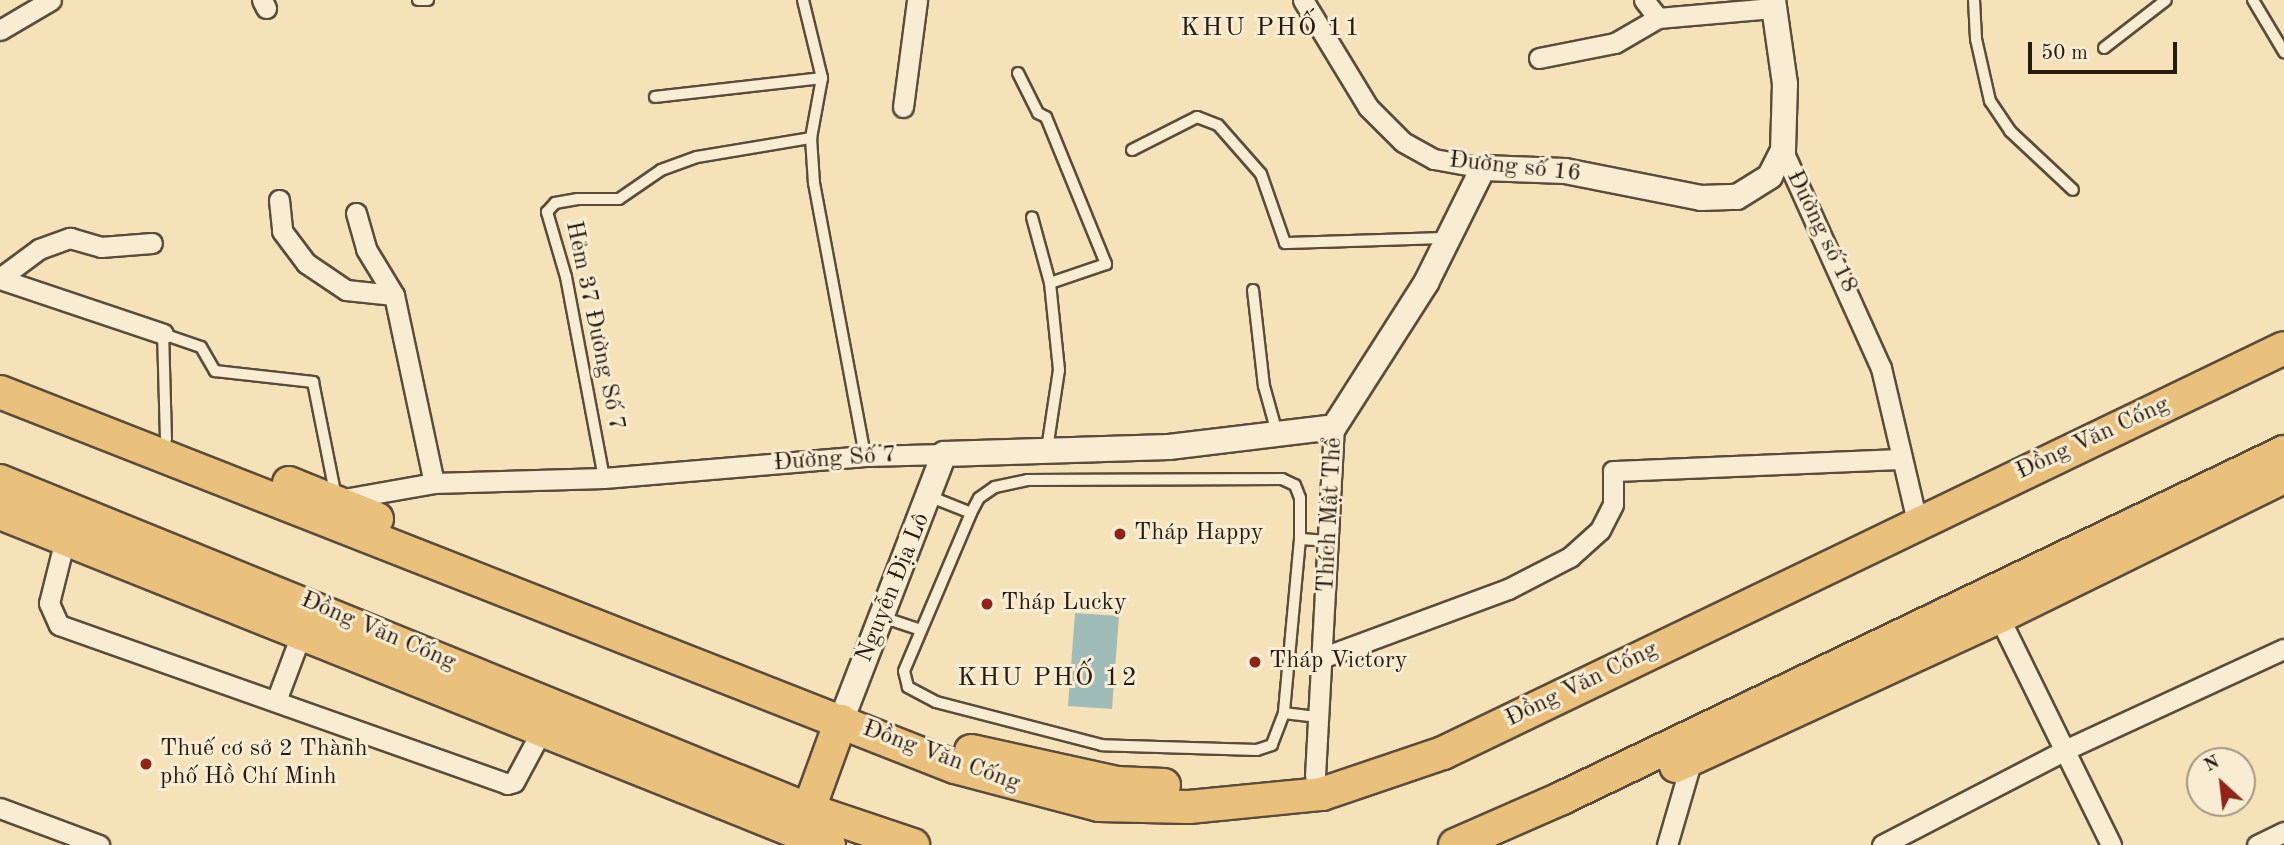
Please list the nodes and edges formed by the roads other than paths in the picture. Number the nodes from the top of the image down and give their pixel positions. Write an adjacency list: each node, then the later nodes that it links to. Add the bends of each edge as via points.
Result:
1 (51, 0): 13 (street)
2 (418, 0): 3 (lane)
3 (428, 0)
4 (803, 0): 18 (lane)
5 (917, 0): 20 (street)
6 (1303, 0): 24 (street, Đường số 16, via 1368,107 1403,142 1434,159)
7 (1644, 0): 12 (street)
8 (1974, 0): 25 (lane, via 1976,39 1990,101 2010,131)
9 (2166, 0): 14 (lane)
10 (2253, 0): 15 (lane)
11 (1773, 4): 12 (street); 23 (street, Đường số 18, via 1785,84)
12 (1658, 18): 16 (street, via 1615,43)
13 (0, 30)
14 (2104, 48)
15 (2284, 52)
16 (1539, 58)
17 (1018, 73): 32 (lane, via 1038,113 1046,117 1106,264)
18 (822, 78): 19 (lane); 21 (lane)
19 (655, 97)
20 (903, 107)
21 (811, 138): 46 (lane, via 814,183); 49 (lane, Hẻm 37 Đường Số 7, via 697,157 661,170 619,199 578,199 555,204 547,212 566,277)
22 (1132, 150): 29 (lane, via 1197,117 1218,125 1261,174 1285,243)
23 (1783, 151): 24 (street, Đường số 16, via 1770,176 1737,197 1701,198 1566,171); 47 (street, Đường số 18, via 1881,368)
24 (1483, 168): 29 (street, Thích Mật Thể)
25 (2073, 190)
26 (279, 200): 34 (street, via 282,231 306,263 346,290)
27 (356, 213): 34 (street, via 366,249)
28 (1032, 217): 32 (lane)
29 (1447, 238): 40 (street, Thích Mật Thể, via 1374,370)
30 (152, 243): 31 (street, via 101,247 70,238 39,249)
31 (0, 278): 36 (street)
32 (1050, 283): 43 (lane, via 1059,370)
33 (1253, 290): 41 (lane, via 1264,386)
34 (394, 295): 51 (street)
35 (2284, 332): 53 (main road, Đồng Văn Cống)
36 (163, 334): 42 (lane); 54 (lane, via 201,347 215,371 313,382)
37 (2284, 348): 70 (main road, Đồng Văn Cống, via 1443,753 1322,794 1189,807 1099,805 955,767)
38 (0, 371): 42 (main road, Đồng Văn Cống)
39 (0, 392): 54 (main road, Đồng Văn Cống)
40 (1334, 428): 41 (street, Đường Số 7); 59 (street, Thích Mật Thể)
41 (1278, 437): 43 (street, Đường Số 7, via 1169,447)
42 (166, 439): 54 (main road, Đồng Văn Cống)
43 (1047, 449): 45 (street, Đường Số 7)
44 (2284, 452): 71 (main road)
45 (944, 454): 46 (street, Đường Số 7); 52 (street, Nguyễn Địa Lô)
46 (865, 456): 49 (street, Đường Số 7)
47 (1902, 458): 53 (street, Đường số 18); 65 (street, via 1613,471 1613,504 1604,522 1570,557 1508,589)
48 (2284, 477): 61 (main road, via 2107,560)
49 (604, 478): 51 (street, Đường Số 7)
50 (0, 481): 57 (main road, Đồng Văn Cống)
51 (433, 483): 54 (street, Đường Số 7)
52 (931, 497): 56 (lane); 60 (street, Nguyễn Địa Lô)
53 (1914, 509): 73 (main road, Đồng Văn Cống, via 1470,724 1380,758)
54 (332, 511): 70 (main road, Đồng Văn Cống)
55 (0, 513): 57 (main road, Đồng Văn Cống)
56 (971, 513): 58 (lane, via 979,498 995,487 1017,481 1282,479 1295,485 1300,498); 63 (lane)
57 (71, 525): 62 (main road, Đồng Văn Cống); 66 (street, via 49,603 59,625)
58 (1300, 539): 59 (lane); 67 (lane)
59 (1330, 541): 65 (street, Thích Mật Thể)
60 (881, 617): 63 (lane); 70 (street, Nguyễn Địa Lô)
61 (1999, 617): 71 (main road); 72 (street)
62 (307, 618): 66 (street); 68 (main road, Đồng Văn Cống)
63 (921, 630): 67 (lane, via 904,671 915,693 1102,745 1257,750 1272,745 1278,737)
64 (2284, 649): 72 (street)
65 (1324, 657): 69 (street, Thích Mật Thể)
66 (276, 701): 68 (street, via 506,783 514,782)
67 (1284, 713): 69 (lane)
68 (548, 717): 75 (main road, Đồng Văn Cống)
69 (1318, 717): 73 (street, Thích Mật Thể)
70 (841, 721): 73 (main road, Đồng Văn Cống, via 884,724 986,757 1117,783 1219,786); 75 (main road)
71 (1690, 747): 80 (main road); 81 (main road); 82 (street)
72 (2065, 750): 83 (street); 84 (street)
73 (1315, 776)
74 (0, 808): 77 (street)
75 (801, 830): 78 (main road, Đồng Văn Cống); 79 (main road, Đồng Văn Cống)
76 (2284, 832): 85 (street)
77 (99, 845)
78 (829, 845)
79 (913, 845)
80 (1455, 845)
81 (1503, 845)
82 (1667, 845)
83 (1882, 845)
84 (2111, 845)
85 (2257, 845)

